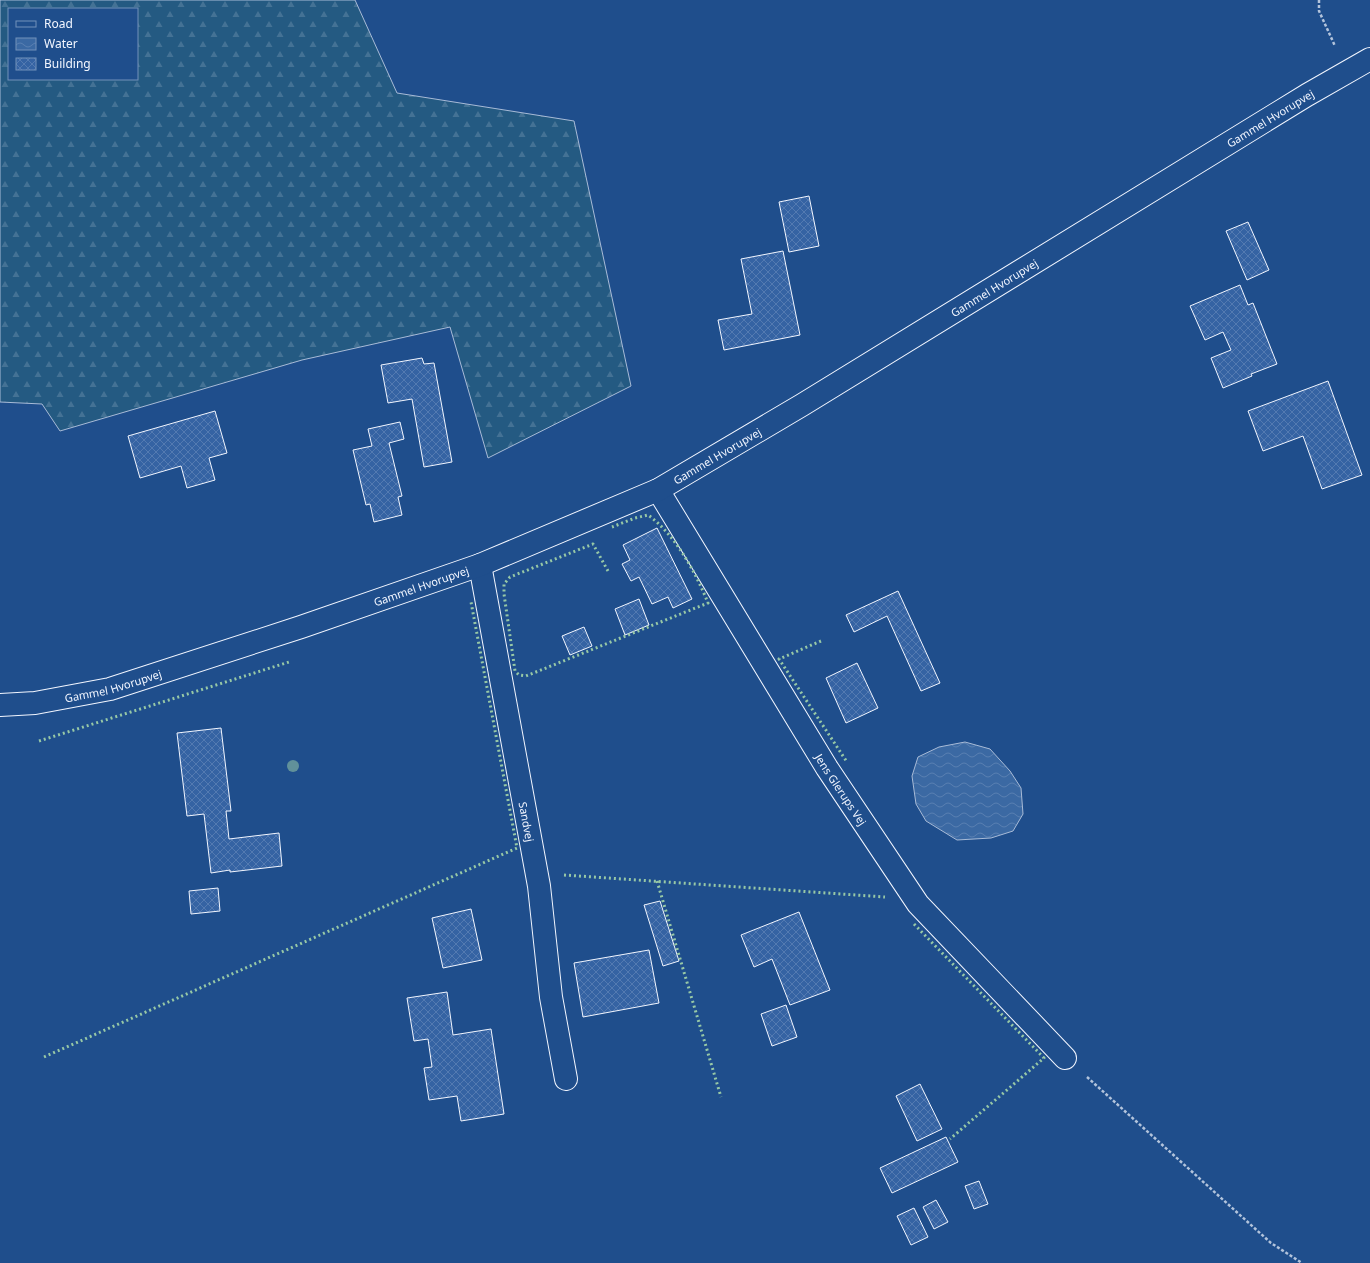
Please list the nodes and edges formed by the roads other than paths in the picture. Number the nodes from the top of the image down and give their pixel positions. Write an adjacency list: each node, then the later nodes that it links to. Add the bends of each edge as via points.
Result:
1 (1370, 59): 2 (street, Gammel Hvorupvej)
2 (658, 490): 3 (street, Gammel Hvorupvej); 5 (street, Jens Glerups Vej, via 827,768 918,904)
3 (480, 565): 4 (street, Gammel Hvorupvej, via 110,689 35,703); 6 (street, Sandvej, via 539,886 551,997)
4 (0, 705)
5 (1065, 1058)
6 (566, 1080)

